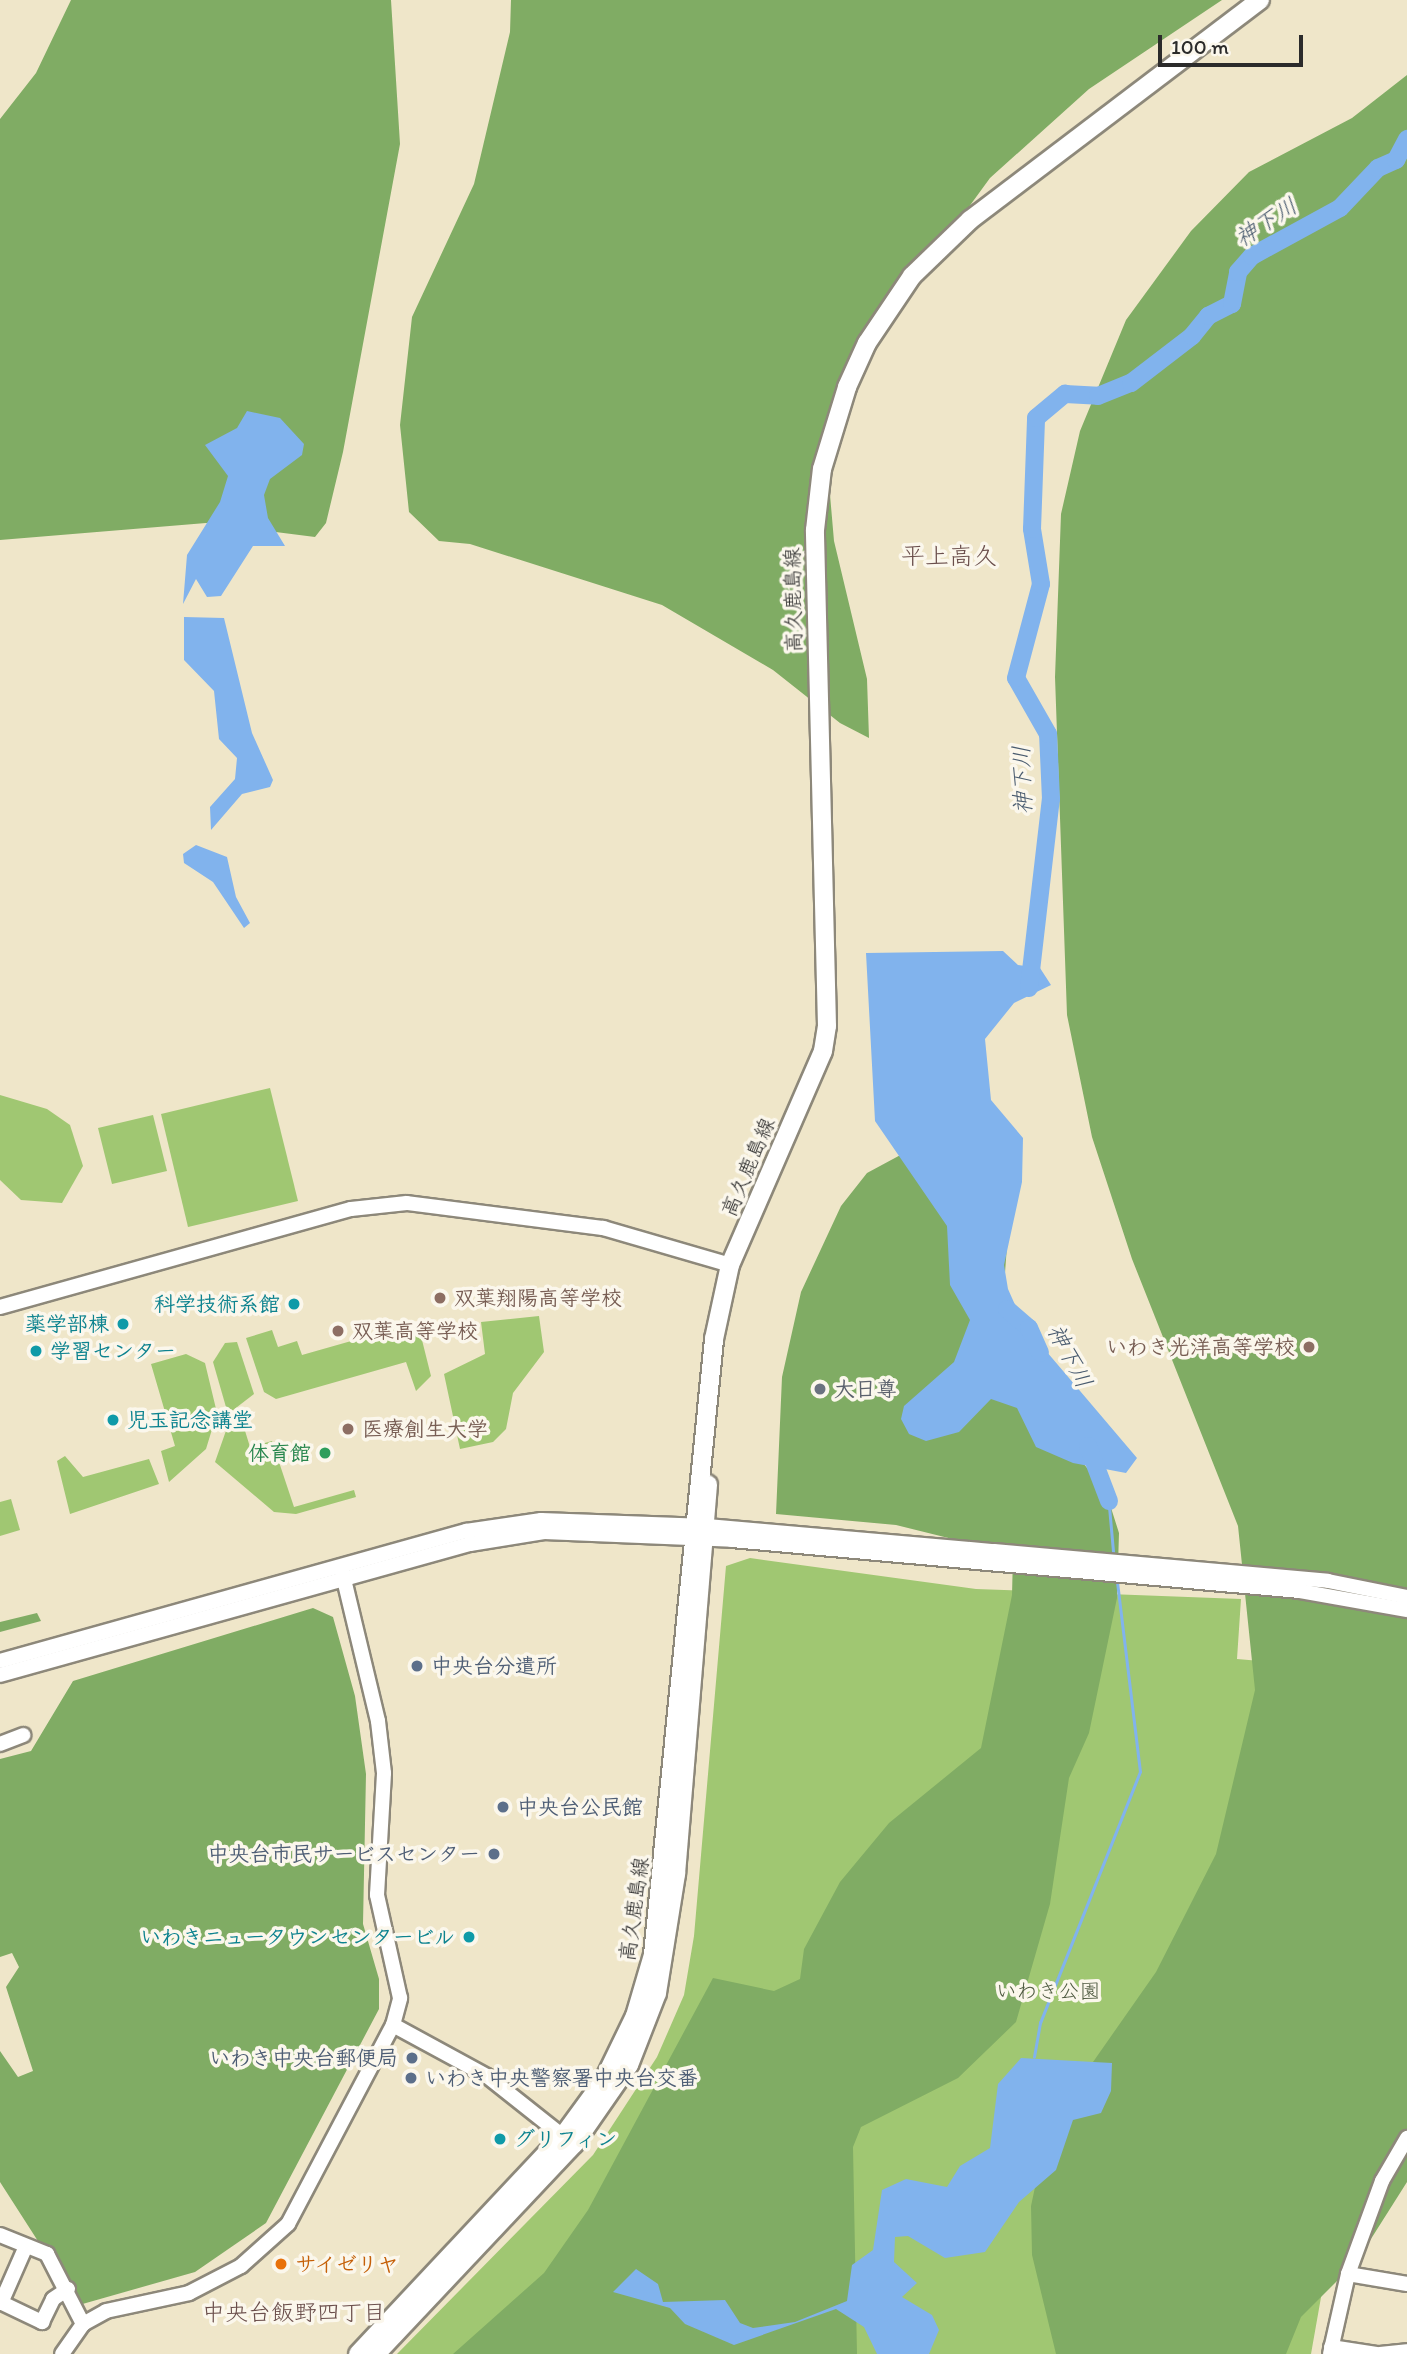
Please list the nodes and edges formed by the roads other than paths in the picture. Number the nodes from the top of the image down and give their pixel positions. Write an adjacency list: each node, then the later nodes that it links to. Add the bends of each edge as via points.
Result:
1 (1260, 0): 2 (main road, 高久鹿島線, via 970,220 896,298 847,387 822,469 815,530 827,1026 822,1051)
2 (730, 1265): 3 (street, via 603,1228 407,1203 351,1209); 4 (main road, 高久鹿島線, via 710,1369)
3 (0, 1307)
4 (699, 1532): 5 (street, via 510,1536); 6 (street, via 1328,1581); 7 (street, via 1300,1591); 13 (main road, 高久鹿島線, via 653,1955 635,2015)
5 (343, 1572): 8 (street); 9 (street); 12 (street, via 379,1721 384,1773 377,1895 400,1998)
6 (1407, 1597)
7 (1407, 1610)
8 (0, 1661)
9 (0, 1675)
10 (23, 1735): 11 (street)
11 (0, 1744)
12 (393, 2025): 13 (street, via 488,2076); 21 (street, via 288,2224 241,2266 190,2293 106,2311)
13 (568, 2140): 25 (main road, 高久鹿島線); 26 (main road, 高久鹿島線)
14 (1405, 2147): 17 (street)
15 (0, 2235): 16 (street)
16 (26, 2246): 19 (street, via 47,2254); 20 (street)
17 (1348, 2274): 18 (street); 22 (street)
18 (1407, 2284)
19 (68, 2289): 20 (street, via 53,2299 42,2322); 21 (street)
20 (1, 2302)
21 (83, 2324): 24 (street)
22 (1331, 2351): 27 (street)
23 (1407, 2351): 27 (street)
24 (62, 2354)
25 (358, 2354)
26 (376, 2354)
27 (1378, 2354)

